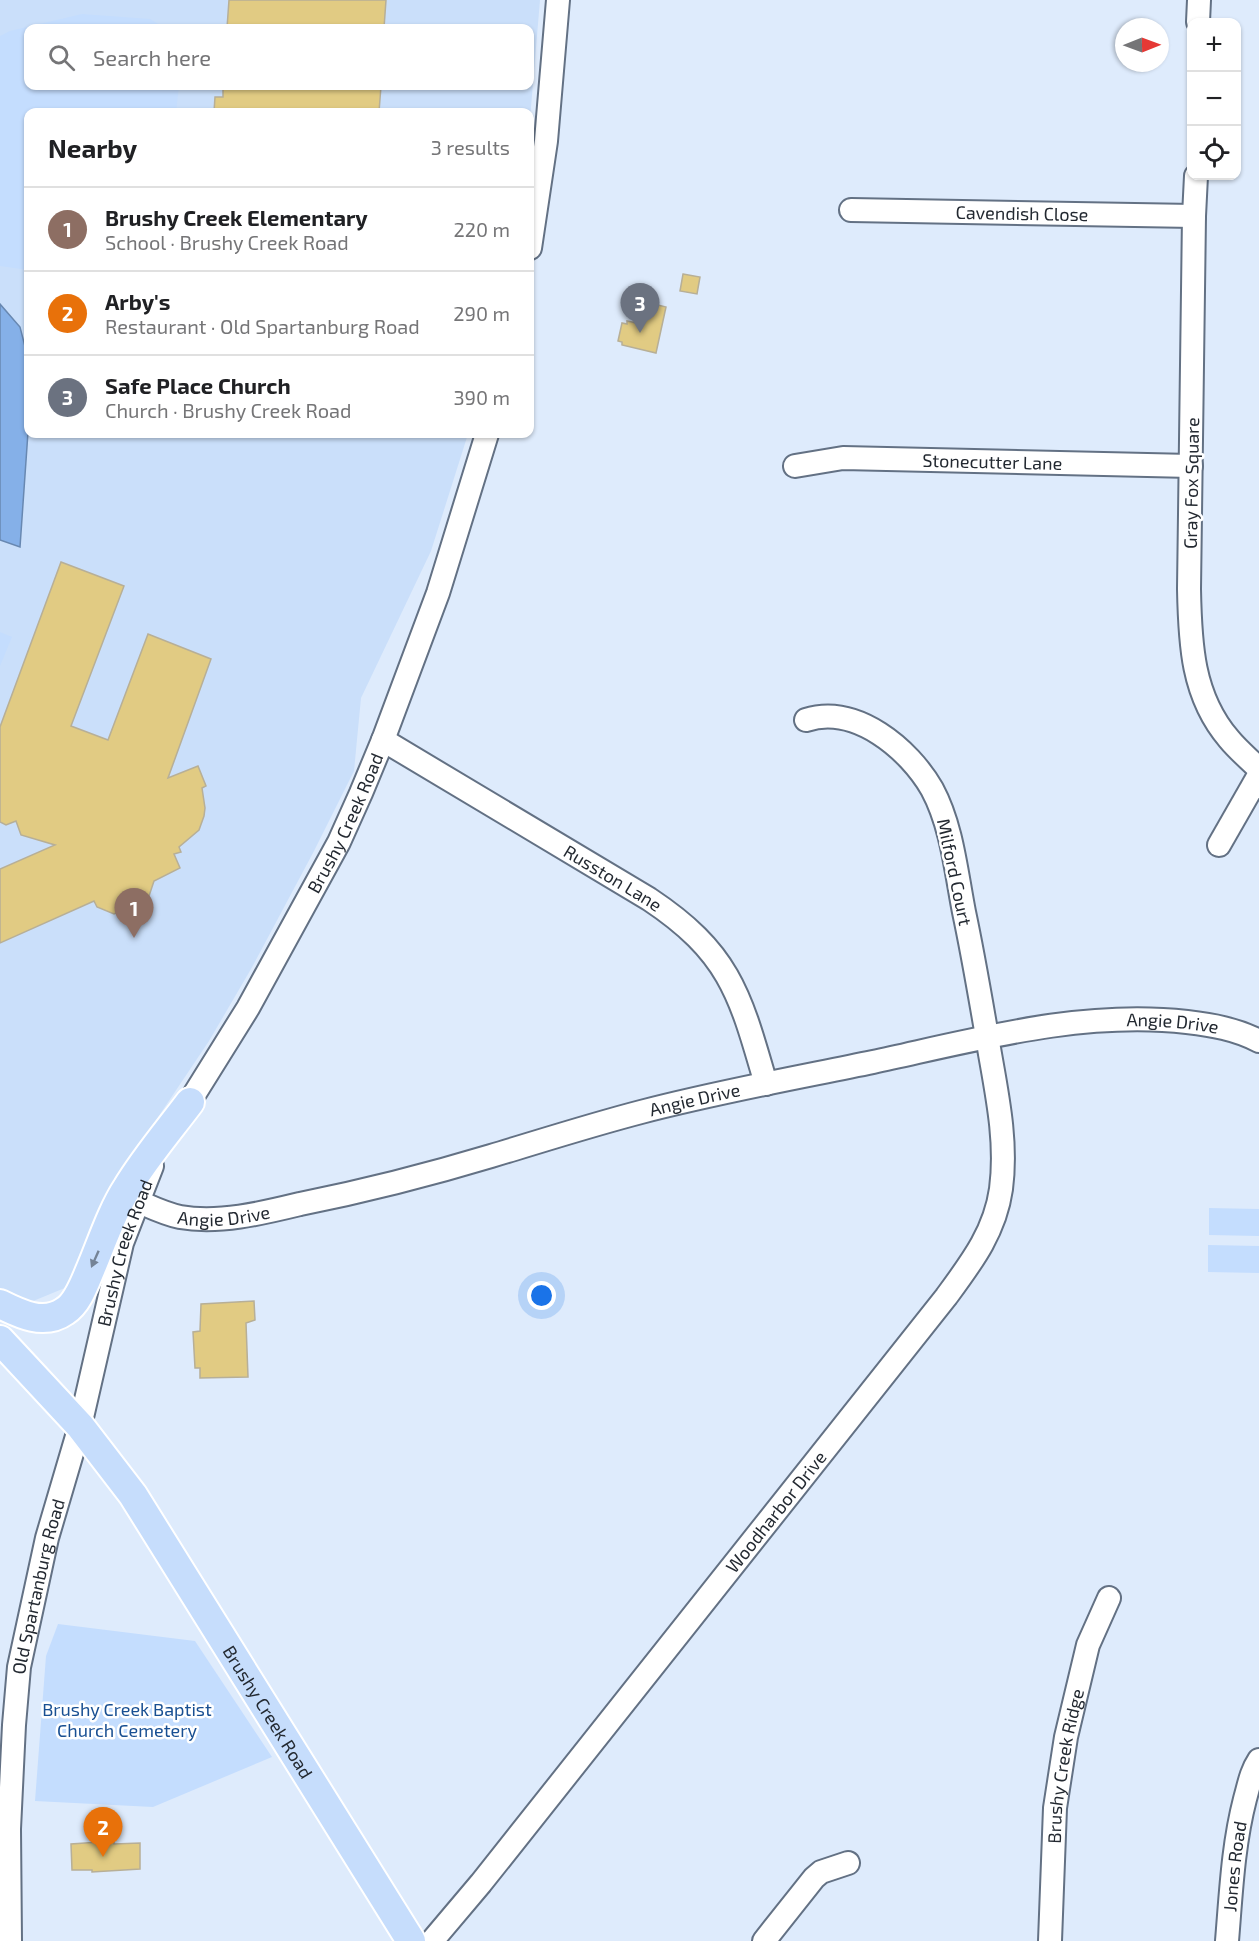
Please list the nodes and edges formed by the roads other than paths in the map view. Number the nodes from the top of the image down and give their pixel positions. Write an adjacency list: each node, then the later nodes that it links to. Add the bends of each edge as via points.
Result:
1 (558, 0): 7 (street, via 546,141)
2 (1198, 0): 3 (street)
3 (1198, 18)
4 (1196, 180): 6 (street, Gray Fox Square)
5 (851, 210): 6 (street, Cavendish Close)
6 (1194, 216): 10 (street, Gray Fox Square)
7 (534, 221)
8 (486, 438): 12 (street, Brushy Creek Road, via 438,593)
9 (795, 466): 10 (street, Stonecutter Lane, via 843,458)
10 (1191, 466): 13 (street, Gray Fox Square, via 1189,589 1195,671 1205,700 1224,733)
11 (807, 720): 16 (street, Milford Court, via 843,719 883,735 906,754 932,789 946,822)
12 (383, 740): 18 (street, Russton Lane, via 649,899 686,926 714,955 736,989); 19 (street, Brushy Creek Road, via 329,860 248,1008)
13 (1259, 769)
14 (1259, 775): 15 (street)
15 (1219, 845)
16 (987, 1038): 17 (street, Angie Drive, via 1088,1021 1125,1019 1203,1024); 18 (street, Angie Drive); 29 (street, Woodharbor Drive, via 1001,1119 1003,1167 996,1213 977,1255)
17 (1259, 1041)
18 (766, 1084): 20 (street, Angie Drive, via 641,1112 361,1191 236,1217 182,1217)
19 (190, 1102): 20 (street, Brushy Creek Road, via 152,1165); 21 (main road, one-way to 21, via 126,1188 74,1302 54,1316 37,1318 23,1316)
20 (137, 1200): 23 (street, Brushy Creek Road, via 118,1260)
21 (0, 1304)
22 (0, 1340): 23 (main road)
23 (80, 1426): 27 (street, Old Spartanburg Road, via 47,1538 19,1667 9,1829); 28 (main road, Brushy Creek Road, via 133,1495)
24 (1109, 1599): 31 (street, Brushy Creek Ridge, via 1088,1645 1066,1737 1055,1808)
25 (1259, 1760): 32 (street, Jones Road, via 1240,1820)
26 (848, 1863): 30 (street, via 820,1872)
27 (10, 1941)
28 (411, 1941)
29 (432, 1941)
30 (764, 1941)
31 (1050, 1941)
32 (1227, 1941)

